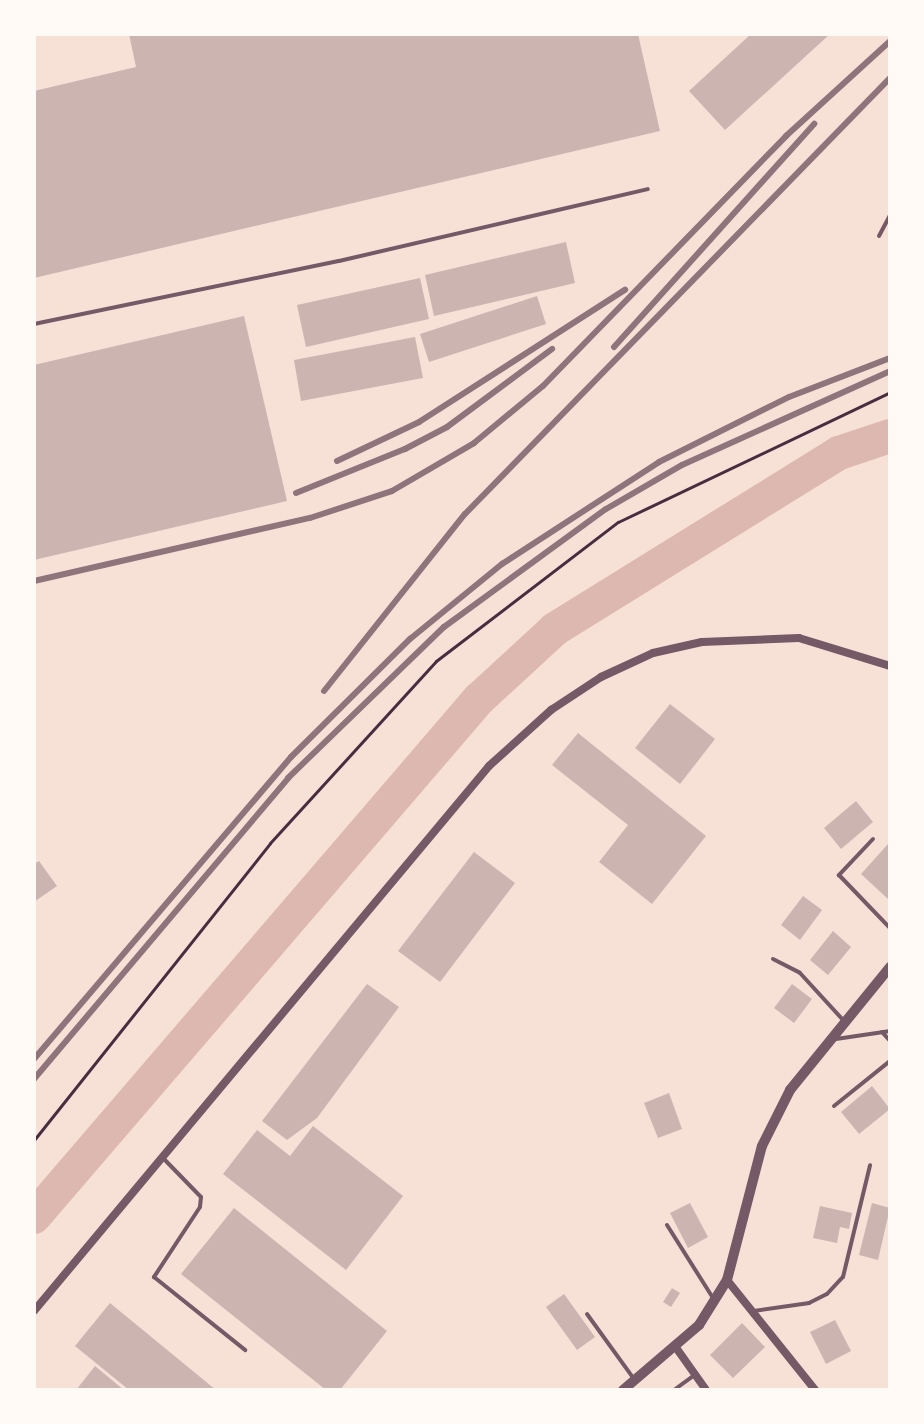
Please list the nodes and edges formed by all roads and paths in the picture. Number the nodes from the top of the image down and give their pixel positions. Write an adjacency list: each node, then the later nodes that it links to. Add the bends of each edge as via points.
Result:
1 (648, 189): 4 (lane)
2 (890, 215): 3 (lane)
3 (879, 236)
4 (34, 324)
5 (890, 392): 18 (path, via 618,522 436,661 270,843)
6 (890, 666): 19 (street, via 799,638 702,642 653,653 601,677 551,710 489,766)
7 (873, 839): 8 (lane, via 839,875)
8 (890, 928)
9 (773, 959): 11 (lane, via 800,973)
10 (890, 967): 11 (street)
11 (845, 1022): 14 (street)
12 (890, 1031): 13 (lane)
13 (882, 1032): 14 (lane); 15 (lane)
14 (830, 1040): 22 (street, via 790,1090 762,1146)
15 (890, 1041)
16 (890, 1061): 17 (lane)
17 (834, 1106)
18 (34, 1140)
19 (164, 1159): 24 (street); 28 (lane, via 201,1197 200,1207 154,1277)
20 (870, 1165): 25 (lane, via 843,1277 809,1303)
21 (667, 1225): 23 (lane)
22 (727, 1280): 23 (street); 25 (street)
23 (715, 1300): 27 (street)
24 (34, 1311)
25 (754, 1311): 34 (street)
26 (587, 1314): 30 (lane)
27 (677, 1349): 29 (street); 30 (street)
28 (245, 1350)
29 (695, 1375): 32 (lane); 33 (street)
30 (636, 1380): 31 (street)
31 (623, 1390)
32 (674, 1390)
33 (706, 1390)
34 (815, 1390)

